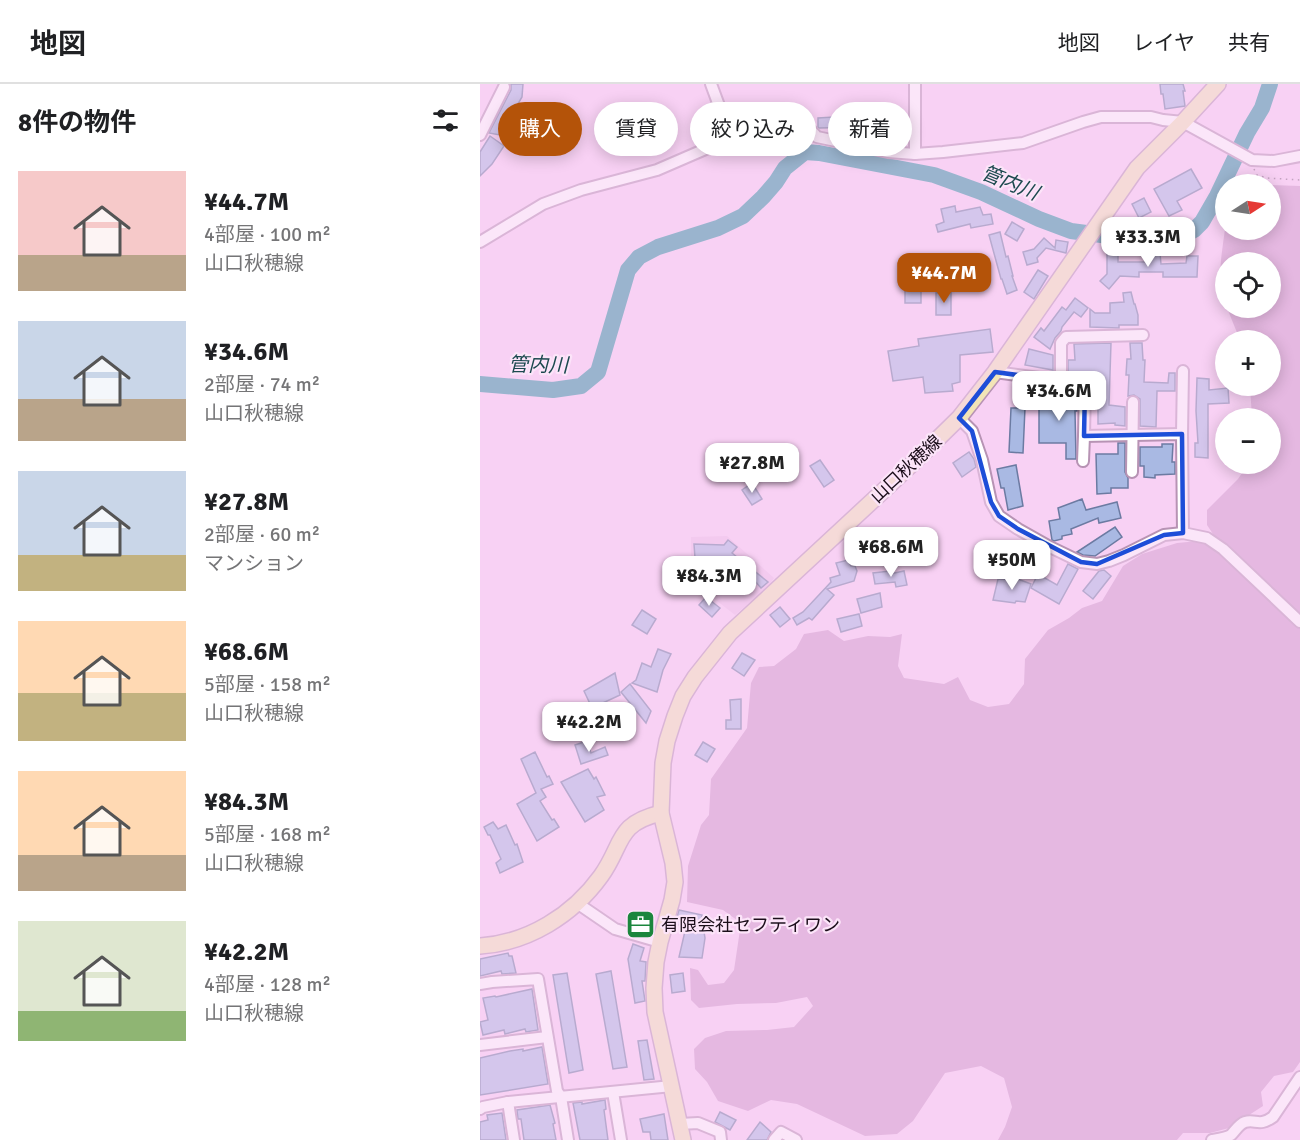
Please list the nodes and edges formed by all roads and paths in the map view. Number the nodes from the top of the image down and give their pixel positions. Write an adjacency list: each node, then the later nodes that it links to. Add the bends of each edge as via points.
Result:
1 (711, 84): 5 (street)
2 (915, 84): 9 (street)
3 (1218, 84): 6 (main road, 山口秋穂線)
4 (504, 87): 7 (street)
5 (718, 102)
6 (1183, 122): 9 (street, via 1151,117 1101,117 1023,143); 12 (street); 17 (main road, 山口秋穂線, via 1137,168)
7 (480, 135)
8 (816, 136): 9 (street)
9 (915, 154)
10 (690, 156): 14 (street, via 657,170 543,204)
11 (1300, 156): 12 (street, via 1274,161)
12 (1248, 157): 13 (path, via 1257,176)
13 (1300, 180)
14 (480, 242)
15 (1143, 335): 18 (street, via 1066,337 1062,343)
16 (1183, 371): 21 (street)
17 (995, 372): 18 (street); 20 (main road, 山口秋穂線)
18 (1061, 381): 23 (street, via 1085,387)
19 (1133, 402): 22 (street)
20 (959, 418): 26 (street, via 972,431 990,502 999,516 1050,547 1082,562 1097,564 1164,535); 28 (main road, 山口秋穂線, via 730,633 695,677 683,696 667,741)
21 (1182, 434): 22 (street); 26 (street)
22 (1133, 435): 23 (street); 25 (street)
23 (1084, 436): 24 (street)
24 (1083, 461)
25 (1132, 472)
26 (1184, 533): 27 (street, via 1207,538 1223,549)
27 (1300, 622)
28 (662, 813): 29 (main road, via 630,826 602,876); 30 (main road, 山口秋穂線, via 675,882)
29 (577, 903): 30 (street, via 615,928); 31 (main road, via 535,932)
30 (660, 942): 36 (main road, 山口秋穂線, via 655,1012)
31 (480, 946)
32 (480, 984): 33 (street, via 538,979)
33 (547, 1037): 34 (street); 38 (street)
34 (480, 1045)
35 (1300, 1077): 50 (street, via 1267,1122 1245,1122 1229,1136)
36 (672, 1086): 37 (street); 41 (main road, 山口秋穂線)
37 (614, 1092): 38 (street); 45 (street)
38 (561, 1097): 39 (street); 44 (street)
39 (508, 1102): 40 (street); 43 (street)
40 (480, 1108)
41 (680, 1124): 42 (street, via 698,1123); 46 (main road, 山口秋穂線)
42 (720, 1136): 47 (street)
43 (514, 1140)
44 (568, 1140)
45 (621, 1140)
46 (683, 1140)
47 (732, 1140)
48 (774, 1140): 49 (street, via 781,1132)
49 (796, 1140)
50 (1212, 1140)

